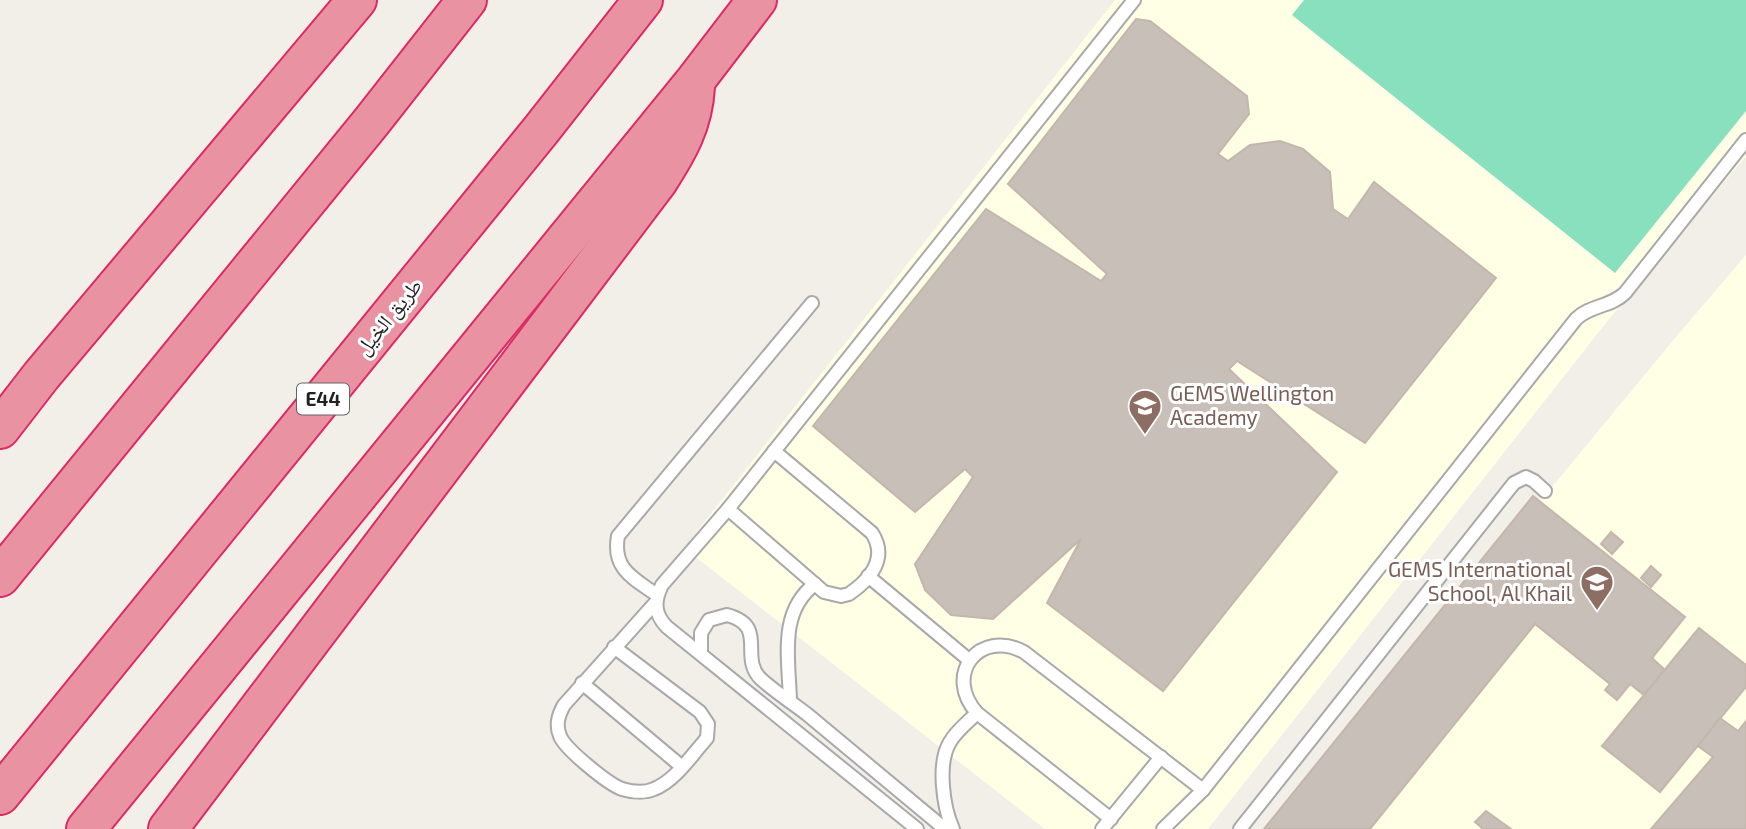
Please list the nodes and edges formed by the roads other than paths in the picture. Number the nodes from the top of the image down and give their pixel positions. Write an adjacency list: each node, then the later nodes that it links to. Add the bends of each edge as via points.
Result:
1 (357, 0): 9 (highway)
2 (467, 0): 14 (highway)
3 (643, 0): 26 (highway, طريق الخيل / E44)
4 (757, 0): 6 (highway)
5 (1134, 0): 10 (lane)
6 (695, 81): 28 (highway); 29 (highway, via 694,108 686,134 658,181)
7 (1746, 140): 25 (lane, via 1625,293 1576,319)
8 (812, 303): 16 (lane, via 618,536 615,550 619,563)
9 (0, 429)
10 (774, 451): 12 (lane); 13 (lane, via 872,533 879,558)
11 (1545, 491): 34 (lane, via 1531,479 1517,480)
12 (728, 509): 15 (lane); 16 (lane, via 662,585)
13 (867, 576): 15 (lane, via 856,589 841,596); 19 (lane)
14 (0, 577)
15 (815, 584): 21 (lane, via 794,607 788,626)
16 (656, 598): 17 (lane); 18 (lane, via 660,620)
17 (614, 647): 20 (lane); 24 (lane, via 705,717 707,738)
18 (701, 653): 21 (lane, via 701,633 709,620 736,617 750,631 757,674); 30 (lane)
19 (969, 660): 22 (lane, via 962,683); 23 (lane, via 989,646 1014,646)
20 (582, 683): 24 (lane); 24 (lane, via 559,714 557,726 560,737 608,780 637,792 654,789)
21 (790, 701): 31 (lane)
22 (976, 713): 27 (lane); 32 (lane, via 949,743 944,762 944,801)
23 (1161, 757): 25 (lane); 27 (lane)
24 (681, 766)
25 (1203, 790): 33 (lane)
26 (0, 795)
27 (1106, 824)
28 (86, 829)
29 (168, 829)
30 (918, 829)
31 (946, 829)
32 (953, 829)
33 (1163, 829)
34 (1240, 829)

